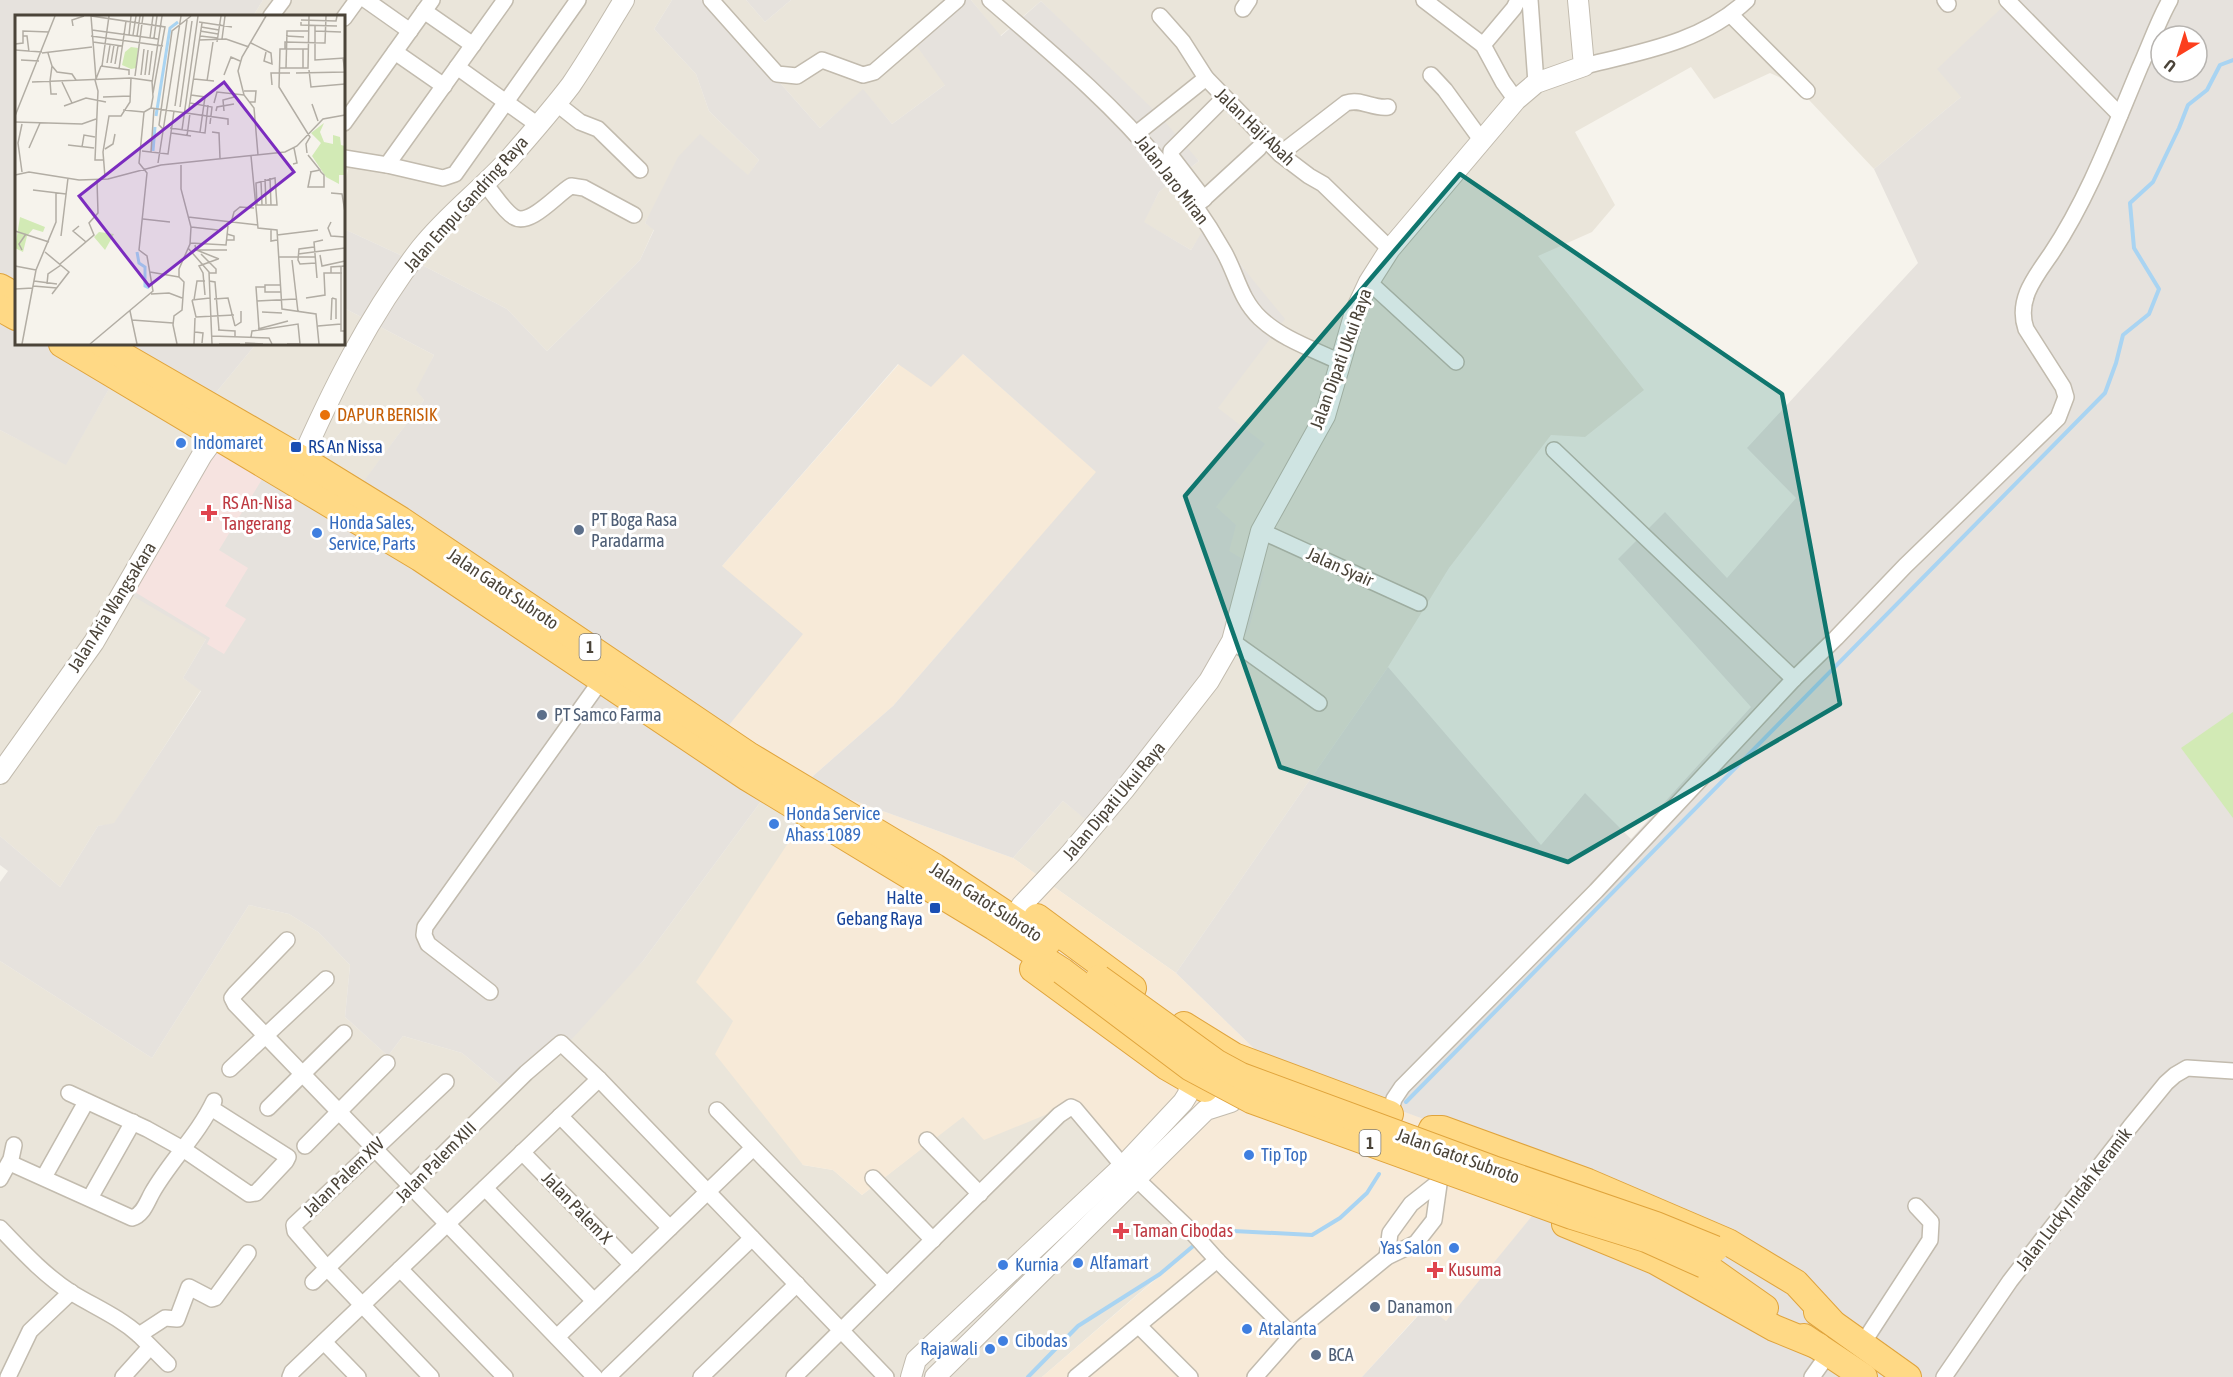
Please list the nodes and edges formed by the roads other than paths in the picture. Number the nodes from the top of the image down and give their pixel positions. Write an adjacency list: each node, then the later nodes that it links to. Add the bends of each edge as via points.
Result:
1 (283, 0): 18 (street)
2 (357, 0): 21 (street)
3 (366, 0): 22 (street)
4 (505, 0): 23 (street)
5 (578, 0): 34 (street)
6 (624, 0): 35 (street, Jalan Empu Gandring Raya)
7 (711, 0): 8 (street, via 777,74 797,76 822,60 863,75 874,72)
8 (957, 0)
9 (990, 0): 41 (street, Jalan Jaro Miran, via 1061,61)
10 (1424, 0): 24 (street)
11 (1518, 0): 24 (street)
12 (1530, 0): 30 (street)
13 (1578, 0): 26 (street)
14 (1747, 0): 20 (street, Jalan Dipati Ukui Raya)
15 (2007, 0): 38 (street)
16 (2170, 0): 38 (street)
17 (428, 5): 22 (street); 23 (street)
18 (272, 15)
19 (1160, 15): 29 (street, Jalan Haji Abah)
20 (1731, 15): 26 (street, Jalan Dipati Ukui Raya, via 1668,45); 32 (street)
21 (345, 17)
22 (410, 31): 25 (street)
23 (473, 45): 27 (street)
24 (1483, 45): 33 (street)
25 (394, 52): 31 (street); 39 (street)
26 (1584, 66): 30 (street, Jalan Dipati Ukui Raya)
27 (457, 67): 31 (street); 34 (street)
28 (1431, 75): 42 (street)
29 (1206, 78): 41 (street); 44 (street, Jalan Haji Abah)
30 (1536, 83): 33 (street, Jalan Dipati Ukui Raya)
31 (444, 86): 46 (street)
32 (1807, 91)
33 (1516, 100): 42 (street, Jalan Dipati Ukui Raya)
34 (508, 102): 40 (street); 46 (street, via 455,174 443,177)
35 (556, 103): 40 (street, Jalan Empu Gandring Raya); 47 (street, via 580,122 598,129)
36 (1218, 104): 49 (street, via 1171,151)
37 (1388, 107): 44 (street, via 1346,102)
38 (2120, 115): 68 (street, via 2070,223 2032,282 2023,306 2026,329 2063,387 2066,397 2058,418)
39 (345, 122)
40 (538, 124): 48 (street, Jalan Empu Gandring Raya)
41 (1136, 134): 49 (street, Jalan Jaro Miran)
42 (1482, 141): 51 (street, Jalan Dipati Ukui Raya)
43 (1259, 148): 49 (street)
44 (1280, 154): 51 (street, Jalan Haji Abah, via 1336,195)
45 (345, 158): 46 (street)
46 (387, 165)
47 (640, 170)
48 (485, 184): 50 (street, via 512,216 522,220 571,186 584,188); 63 (street, Jalan Empu Gandring Raya, via 423,246 396,283 347,364)
49 (1200, 202): 59 (street, Jalan Jaro Miran, via 1244,300 1273,330)
50 (634, 215)
51 (1390, 249): 52 (street, Jalan Dipati Ukui Raya)
52 (1369, 282): 59 (street, Jalan Dipati Ukui Raya); 60 (street)
53 (0, 287): 54 (highway)
54 (15, 295)
55 (0, 308): 56 (highway)
56 (15, 316)
57 (64, 345): 61 (highway, Jalan Gatot Subroto / 1)
58 (105, 345): 63 (highway, Jalan Gatot Subroto / 1)
59 (1340, 362): 64 (street, Jalan Dipati Ukui Raya, via 1325,416)
60 (1456, 362)
61 (216, 436): 63 (highway, Jalan Gatot Subroto / 1); 70 (street, Jalan Aria Wangsakara, via 94,642)
62 (1554, 450): 68 (street)
63 (297, 470): 67 (highway, Jalan Gatot Subroto / 1, via 420,558); 71 (highway, Jalan Gatot Subroto / 1, via 401,520 750,756 839,808)
64 (1261, 531): 65 (street, Jalan Syair); 66 (street, Jalan Dipati Ukui Raya)
65 (1419, 603)
66 (1232, 641): 69 (street); 72 (street, Jalan Dipati Ukui Raya, via 1183,718 1069,855)
67 (602, 679): 71 (highway, Jalan Gatot Subroto / 1, via 748,778); 75 (street, via 425,927 428,944)
68 (1794, 679): 93 (street, via 1596,891 1402,1087 1394,1099)
69 (1319, 703)
70 (0, 774)
71 (973, 904): 72 (highway); 83 (highway, via 998,942); 123 (highway, Jalan Gatot Subroto / 1, bridge, via 1241,1076 1656,1225)
72 (1021, 906): 93 (highway, via 1209,1042)
73 (287, 940): 77 (street, via 232,998)
74 (326, 980): 77 (street)
75 (490, 992)
76 (344, 1033): 81 (street)
77 (267, 1036): 79 (street); 81 (street)
78 (387, 1063): 90 (street)
79 (230, 1069)
80 (2233, 1071): 163 (street, Jalan Lucky Indah Keramik, via 2187,1068 2166,1083 2010,1281)
81 (303, 1074): 88 (street); 90 (street)
82 (598, 1079): 91 (street); 109 (street, Jalan Palem XIII, via 560,1043); 111 (street)
83 (1190, 1081): 87 (highway); 104 (street, via 1183,1102)
84 (446, 1082): 98 (street, Jalan Palem XIV)
85 (69, 1093): 86 (street)
86 (86, 1102): 92 (street); 105 (street)
87 (1231, 1102): 101 (highway); 104 (street, via 1206,1110)
88 (268, 1108)
89 (717, 1110): 99 (street)
90 (340, 1112): 96 (street); 98 (street)
91 (560, 1116): 102 (street); 117 (street)
92 (133, 1122): 100 (street); 113 (street)
93 (1394, 1126): 97 (street); 101 (highway, via 1390,1149)
94 (927, 1140): 112 (street)
95 (14, 1145): 103 (street)
96 (305, 1146)
97 (1424, 1146): 108 (street, via 1441,1160); 133 (highway, via 1432,1129 1442,1129 1681,1221 1728,1242 1796,1283)
98 (374, 1148): 109 (street); 125 (street, Jalan Palem XIV, via 294,1225)
99 (753, 1148): 111 (street); 129 (street)
100 (183, 1149): 100 (street, via 253,1194 288,1157 212,1105); 113 (street, via 135,1217)
101 (1367, 1151): 108 (highway)
102 (522, 1152): 110 (street); 124 (street, Jalan Palem X)
103 (10, 1163): 105 (street); 107 (street)
104 (1130, 1172): 112 (street, via 1071,1107); 121 (street); 144 (street); 156 (street)
105 (44, 1177): 113 (street)
106 (873, 1178): 119 (street)
107 (0, 1179)
108 (1440, 1179): 122 (street, via 1411,1204 1390,1233); 122 (street, via 1434,1220 1416,1243); 142 (highway, via 1655,1261)
109 (412, 1187): 115 (street); 125 (street, Jalan Palem XIII)
110 (485, 1188): 115 (street); 131 (street)
111 (708, 1192): 117 (street); 118 (street)
112 (980, 1194): 119 (street)
113 (90, 1198)
114 (1916, 1206): 140 (street, via 1931,1222 1930,1240)
115 (448, 1224): 126 (street); 138 (street)
116 (0, 1228): 130 (street, via 25,1255)
117 (670, 1228): 124 (street)
118 (752, 1238): 128 (street); 152 (street)
119 (933, 1240): 129 (street)
120 (248, 1253): 136 (street, via 215,1298 189,1287 177,1319 165,1318)
121 (1213, 1255): 134 (street); 137 (street)
122 (1388, 1257): 137 (street)
123 (1710, 1257): 133 (highway, Jalan Gatot Subroto / 1); 142 (highway, Jalan Gatot Subroto / 1, via 1721,1275)
124 (632, 1265): 131 (street)
125 (327, 1268): 127 (street, Jalan Palem XIII); 132 (street, Jalan Palem XIV)
126 (400, 1269): 132 (street); 150 (street)
127 (313, 1282)
128 (797, 1284): 135 (street); 153 (street)
129 (887, 1285): 135 (street)
130 (70, 1292): 136 (street, via 126,1323); 145 (street, via 30,1332)
131 (594, 1301): 138 (street)
132 (363, 1306): 139 (street); 149 (street, Jalan Palem XIV)
133 (1831, 1321): 140 (highway, Jalan Gatot Subroto / 1)
134 (1139, 1326): 157 (street); 158 (street)
135 (842, 1330): 154 (street); 155 (street)
136 (139, 1335): 141 (street)
137 (1292, 1335): 159 (street)
138 (557, 1337): 151 (street)
139 (324, 1342): 147 (street); 148 (street)
140 (1863, 1343): 162 (highway, Jalan Gatot Subroto / 1)
141 (150, 1347): 143 (street); 146 (street)
142 (1830, 1360): 160 (street); 161 (highway, Jalan Gatot Subroto / 1)
143 (168, 1364)
144 (914, 1369): 156 (street)
145 (8, 1377)
146 (123, 1377)
147 (290, 1377)
148 (358, 1377)
149 (431, 1377)
150 (505, 1377)
151 (595, 1377)
152 (608, 1377)
153 (701, 1377)
154 (794, 1377)
155 (886, 1377)
156 (933, 1377)
157 (1076, 1377)
158 (1190, 1377)
159 (1255, 1377)
160 (1812, 1377)
161 (1864, 1377)
162 (1908, 1377)
163 (1944, 1377)

